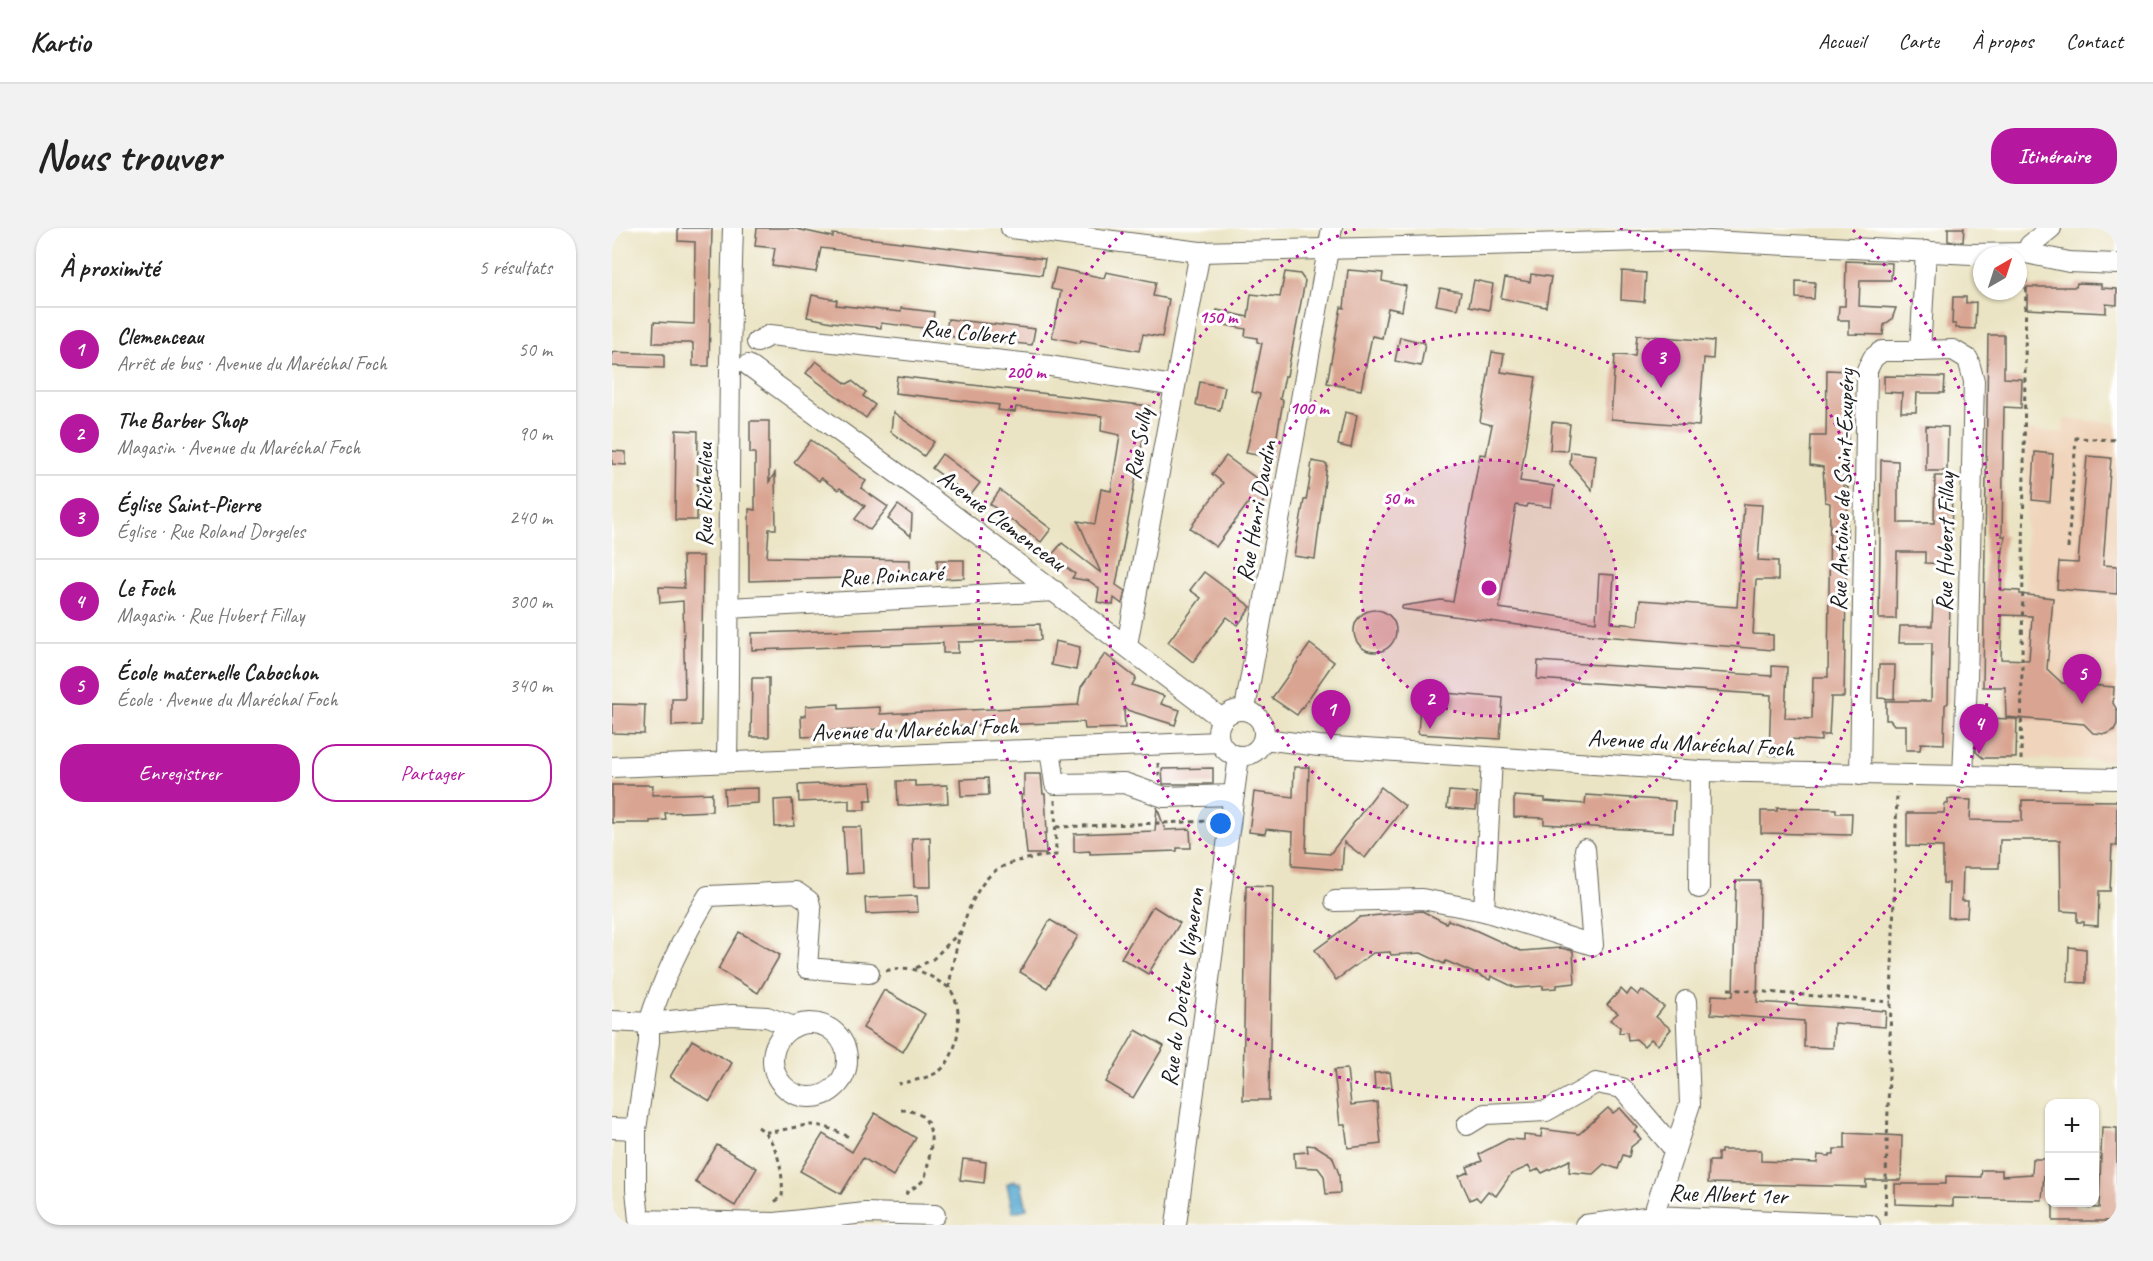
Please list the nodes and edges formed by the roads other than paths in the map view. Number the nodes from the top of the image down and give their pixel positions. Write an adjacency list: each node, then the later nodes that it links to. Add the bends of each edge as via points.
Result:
1 (733, 228): 13 (street, Rue Richelieu)
2 (1011, 228): 9 (street)
3 (1332, 228): 6 (street, Rue Henri Daudin)
4 (2048, 229): 8 (street)
5 (1688, 234): 6 (street); 7 (street)
6 (1328, 250): 9 (street); 21 (street, Rue Henri Daudin)
7 (1926, 251): 11 (street); 15 (street)
8 (2027, 251)
9 (1200, 252): 17 (street, Rue Sully)
10 (2027, 253): 12 (street, via 2069,262)
11 (1973, 254)
12 (2117, 264)
13 (729, 336): 14 (street, via 742,331); 16 (street, Rue Richelieu)
14 (757, 342): 16 (street, via 759,359 751,365); 17 (street, Rue Colbert, via 770,335 1050,366)
15 (1920, 351): 31 (street, Rue Antoine de Saint-Exupéry, via 1882,351 1867,370); 32 (street, Rue Hubert Fillay, via 1953,350 1968,359 1974,381)
16 (739, 362): 18 (street, Avenue Clemenceau); 19 (street, Rue Richelieu)
17 (1174, 386): 20 (street, Rue Sully)
18 (1055, 591): 19 (street, Rue Poincaré); 20 (street, Avenue Clemenceau)
19 (729, 608): 28 (street, Rue Richelieu)
20 (1127, 645): 22 (street, Avenue Clemenceau)
21 (1245, 709): 22 (street, via 1232,711); 23 (street, via 1263,723)
22 (1222, 719): 24 (street, via 1217,734)
23 (1264, 739): 26 (street, via 1255,752); 27 (street, Avenue du Maréchal Foch)
24 (1219, 742): 25 (street, Avenue du Maréchal Foch); 26 (street, via 1227,752)
25 (1050, 749): 28 (street, Avenue du Maréchal Foch); 34 (street, via 1055,784 1124,783 1164,797)
26 (1239, 756): 34 (street, Rue du Docteur Vigneron)
27 (1492, 758): 30 (street, Avenue du Maréchal Foch); 38 (street)
28 (727, 762): 29 (street, Avenue du Maréchal Foch)
29 (612, 767)
30 (1700, 771): 31 (street, Avenue du Maréchal Foch); 36 (street)
31 (1860, 775): 32 (street, Avenue du Maréchal Foch)
32 (1963, 777): 33 (street, Avenue du Maréchal Foch)
33 (2117, 779)
34 (1234, 795): 51 (street, Rue du Docteur Vigneron)
35 (1585, 849): 38 (street, via 1593,945)
36 (1699, 888)
37 (1335, 901): 38 (street, via 1422,899)
38 (1484, 911)
39 (869, 973): 42 (street, via 807,968 811,910 809,901 796,892 708,896 682,939)
40 (1686, 1002): 47 (street, via 1690,1104)
41 (612, 1021): 42 (street)
42 (649, 1023): 43 (street, via 732,1015 768,1017); 46 (street)
43 (794, 1027)
44 (1467, 1125): 47 (street, via 1485,1114 1546,1111 1596,1083 1622,1088)
45 (612, 1128): 46 (street)
46 (636, 1129): 48 (street, via 639,1220 775,1223 865,1213)
47 (1675, 1150): 49 (street)
48 (935, 1215)
49 (1653, 1216): 50 (street, Rue Albert 1er); 52 (street, Rue Albert 1er)
50 (1877, 1221)
51 (1176, 1225)
52 (1585, 1225)

